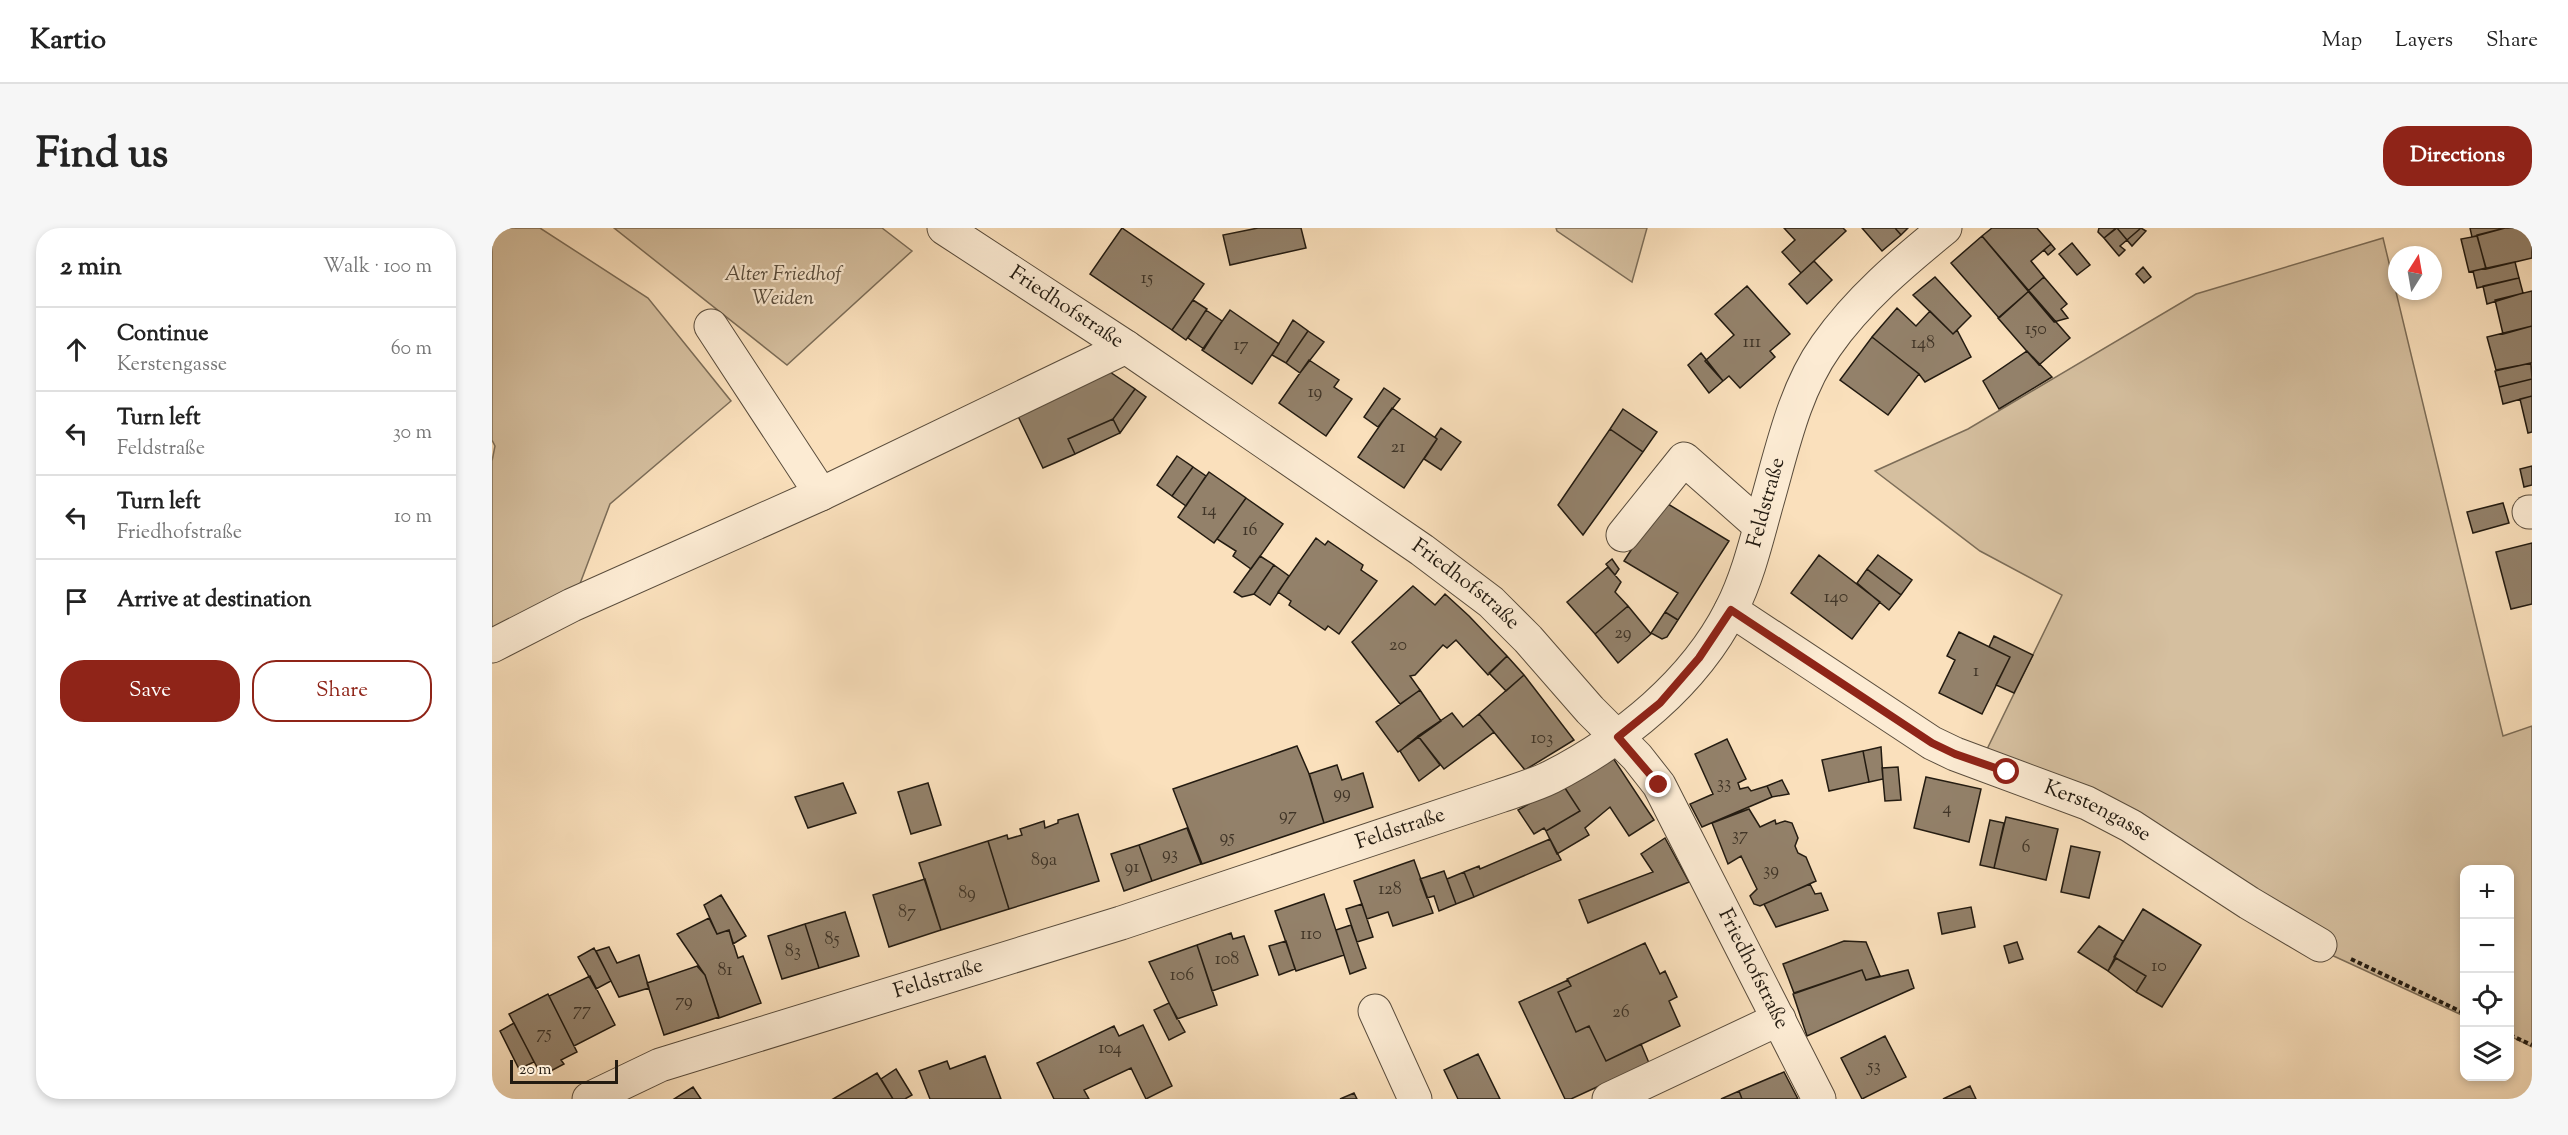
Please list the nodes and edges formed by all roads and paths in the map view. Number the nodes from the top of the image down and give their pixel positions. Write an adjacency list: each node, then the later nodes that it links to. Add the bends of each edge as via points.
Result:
1 (944, 228): 4 (street, Friedhofstraße)
2 (1945, 228): 6 (street, Feldstraße, via 1863,300 1825,346 1803,388)
3 (711, 326): 5 (street)
4 (1126, 347): 5 (street); 10 (street, Friedhofstraße, via 1422,550 1491,602)
5 (821, 494): 9 (street, via 572,605)
6 (1760, 526): 7 (street, via 1684,459); 8 (street, Feldstraße)
7 (1623, 535)
8 (1731, 610): 10 (street, Feldstraße, via 1699,658 1660,703); 11 (street, Kerstengasse, via 1932,743 2087,802)
9 (492, 646)
10 (1618, 737): 14 (street, Friedhofstraße, via 1659,785); 17 (street, Feldstraße, via 1550,778 1500,796 1121,923 660,1065)
11 (2320, 945): 13 (path)
12 (1375, 1011): 18 (street)
13 (2460, 1011)
14 (1779, 1019): 19 (street); 20 (street, Friedhofstraße)
15 (2514, 1037): 16 (path)
16 (2532, 1045)
17 (589, 1099)
18 (1415, 1099)
19 (1609, 1099)
20 (1819, 1099)

